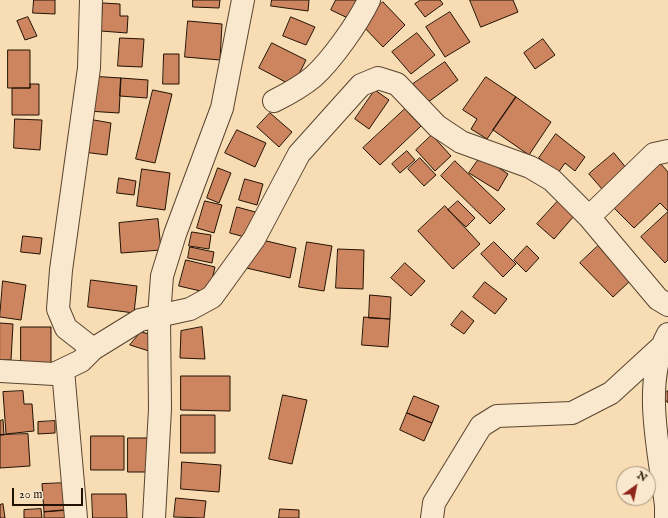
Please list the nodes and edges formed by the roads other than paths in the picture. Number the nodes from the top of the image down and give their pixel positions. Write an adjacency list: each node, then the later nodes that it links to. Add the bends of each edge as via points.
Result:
1 (91, 0): 10 (street, via 89,68 61,270 58,309 66,328)
2 (243, 0): 8 (street, via 222,108 162,276)
3 (369, 0): 4 (street, via 337,49 314,76 295,91)
4 (274, 101)
5 (668, 151): 6 (street, via 654,154)
6 (589, 217): 7 (street, via 658,299); 8 (street, via 552,180 530,167 461,142 437,126 397,84 378,78 361,84 299,154 254,239 212,297 190,309)
7 (668, 305)
8 (159, 316): 10 (street, via 140,320); 15 (street, via 160,409)
9 (664, 341): 13 (street, via 653,396); 16 (street, via 612,393 572,413 497,416 481,426 434,503)
10 (93, 349): 11 (street, via 81,361)
11 (63, 370): 12 (street, via 54,374); 14 (street)
12 (0, 371)
13 (667, 510)
14 (76, 518)
15 (154, 518)
16 (432, 518)

